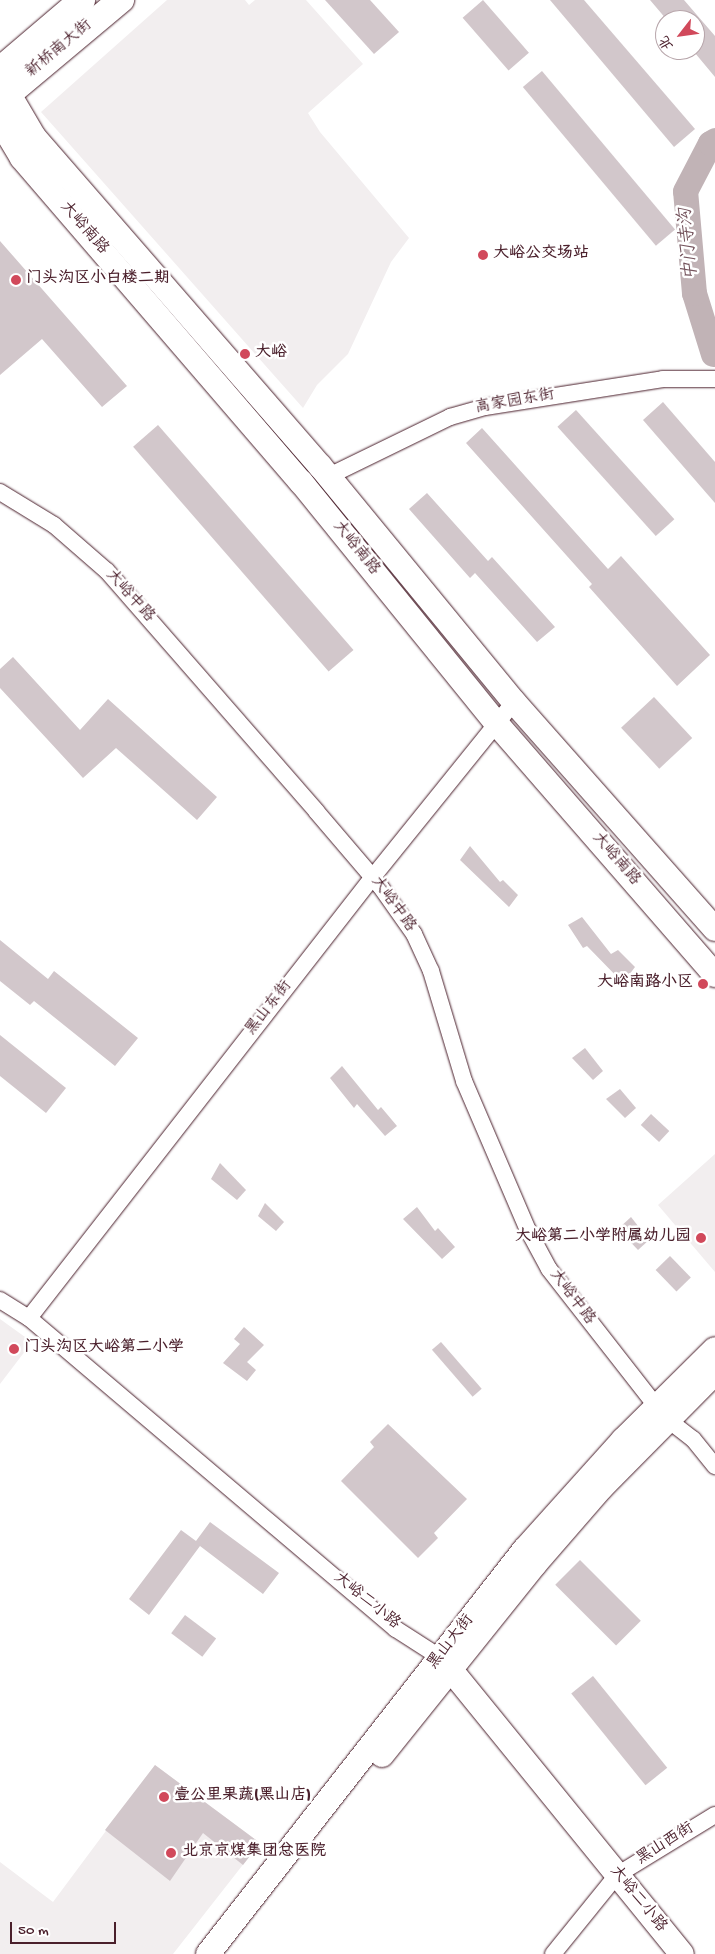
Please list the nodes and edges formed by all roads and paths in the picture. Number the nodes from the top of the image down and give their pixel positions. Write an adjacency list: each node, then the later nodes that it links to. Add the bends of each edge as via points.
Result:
1 (82, 0): 3 (main road, 新桥南大街)
2 (121, 0): 4 (main road, 新桥南大街)
3 (0, 70)
4 (3, 92): 7 (main road, 大峪南路, via 34,137)
5 (0, 121): 10 (main road, 大峪南路, via 22,158 301,482)
6 (715, 379): 7 (street, 高家园东街, via 663,380 485,407 450,417)
7 (329, 476): 9 (main road, 大峪南路)
8 (0, 492): 11 (street, 大峪中路, via 54,525 107,571)
9 (514, 702): 10 (street, 黑山东街); 12 (main road, 大峪南路)
10 (496, 723): 11 (street, 黑山东街); 13 (main road, 大峪南路)
11 (372, 878): 15 (street, 黑山东街); 18 (street, 大峪中路, via 414,934 427,964 464,1081 532,1238 549,1268)
12 (715, 929)
13 (715, 975)
14 (0, 1300): 15 (street, 大峪二小路)
15 (29, 1318): 20 (street, 大峪二小路, via 396,1629)
16 (715, 1349): 18 (main road, 黑山大街)
17 (715, 1373): 18 (main road, 黑山大街)
18 (662, 1412): 19 (street, 大峪中路, via 693,1439); 20 (main road, 黑山大街)
19 (715, 1466)
20 (446, 1664): 22 (main road, 大峪二小路); 23 (main road, 黑山大街, via 367,1748); 24 (main road, 黑山大街)
21 (715, 1815): 22 (street, 黑山西街)
22 (617, 1875): 25 (street, 黑山西街); 26 (main road, 大峪二小路)
23 (208, 1954)
24 (228, 1954)
25 (553, 1954)
26 (682, 1954)

